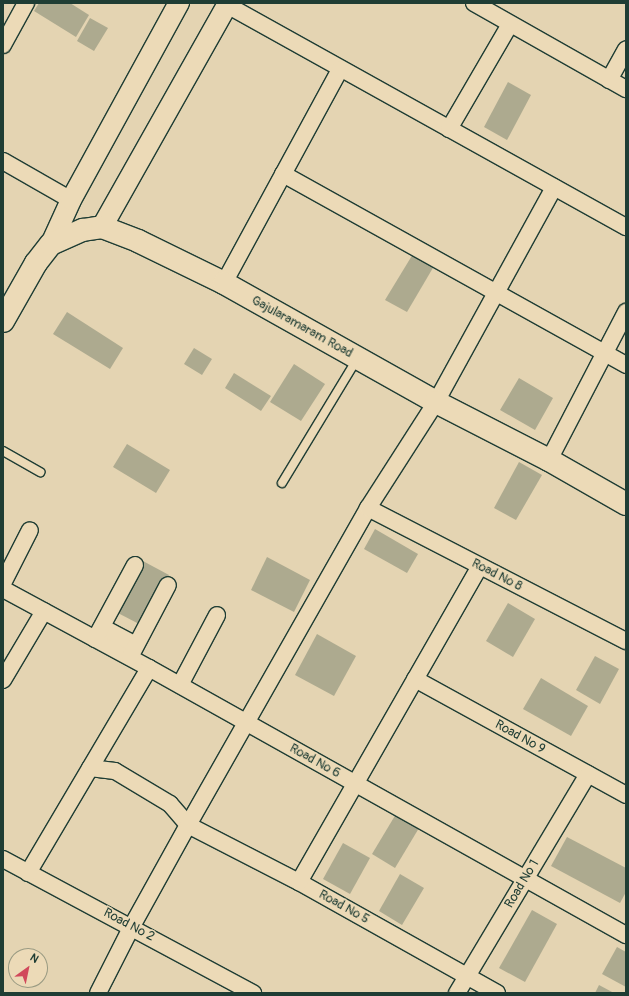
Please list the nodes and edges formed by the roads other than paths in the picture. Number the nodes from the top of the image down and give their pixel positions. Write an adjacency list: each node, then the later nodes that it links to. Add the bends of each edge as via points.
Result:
1 (26, 3): 6 (street)
2 (179, 3): 15 (street)
3 (474, 3): 5 (street)
4 (227, 4): 8 (street); 16 (street)
5 (510, 24): 9 (street); 11 (street)
6 (3, 45)
7 (626, 49): 9 (street)
8 (340, 69): 11 (street); 13 (street)
9 (609, 80): 10 (street)
10 (626, 89)
11 (449, 129): 14 (street)
12 (3, 161): 15 (street)
13 (284, 174): 19 (street); 20 (street)
14 (554, 187): 17 (street); 20 (street)
15 (71, 200): 18 (street)
16 (102, 227): 18 (main road, via 83,230); 19 (main road, Gajularamaram Road, via 138,241)
17 (626, 227)
18 (51, 244): 22 (main road, via 36,263)
19 (224, 283): 24 (main road, Gajularamaram Road)
20 (497, 291): 23 (street); 26 (street)
21 (626, 312): 23 (street)
22 (3, 320)
23 (604, 353): 25 (street); 28 (street)
24 (358, 358): 26 (main road, Gajularamaram Road); 30 (lane)
25 (626, 365)
26 (436, 402): 28 (main road, Gajularamaram Road); 32 (street)
27 (3, 451): 29 (lane)
28 (549, 460): 31 (main road, Gajularamaram Road)
29 (40, 472)
30 (282, 483)
31 (626, 504)
32 (368, 508): 35 (street, Road No 8); 48 (street)
33 (30, 530): 36 (street)
34 (135, 565): 41 (street)
35 (480, 566): 42 (street, Road No 8); 45 (street)
36 (3, 583)
37 (168, 585): 43 (street)
38 (3, 589): 39 (street, Road No 6)
39 (44, 611): 41 (street, Road No 6); 46 (street)
40 (217, 615): 47 (street)
41 (99, 633): 43 (street, Road No 6)
42 (626, 641)
43 (133, 651): 44 (street, Road No 6)
44 (149, 668): 47 (street, Road No 6); 49 (street)
45 (415, 679): 50 (street, Road No 9); 51 (street)
46 (3, 680)
47 (180, 685): 48 (street, Road No 6)
48 (247, 723): 51 (street, Road No 6); 53 (street)
49 (90, 768): 53 (street, via 115,771 170,804); 55 (street)
50 (588, 774): 52 (street, Road No 9); 56 (street, Road No 1)
51 (355, 784): 56 (street, Road No 6); 57 (street)
52 (626, 795)
53 (188, 825): 57 (street, Road No 5); 58 (street)
54 (5, 864): 55 (street, Road No 2)
55 (28, 873): 58 (street, Road No 2)
56 (525, 879): 59 (street, Road No 6); 60 (street, Road No 1)
57 (299, 882): 60 (street, Road No 5)
58 (132, 926): 61 (street); 62 (street, Road No 2)
59 (626, 935)
60 (467, 976): 63 (street, Road No 1); 64 (street, Road No 5)
61 (98, 993)
62 (254, 993)
63 (457, 993)
64 (497, 993)

